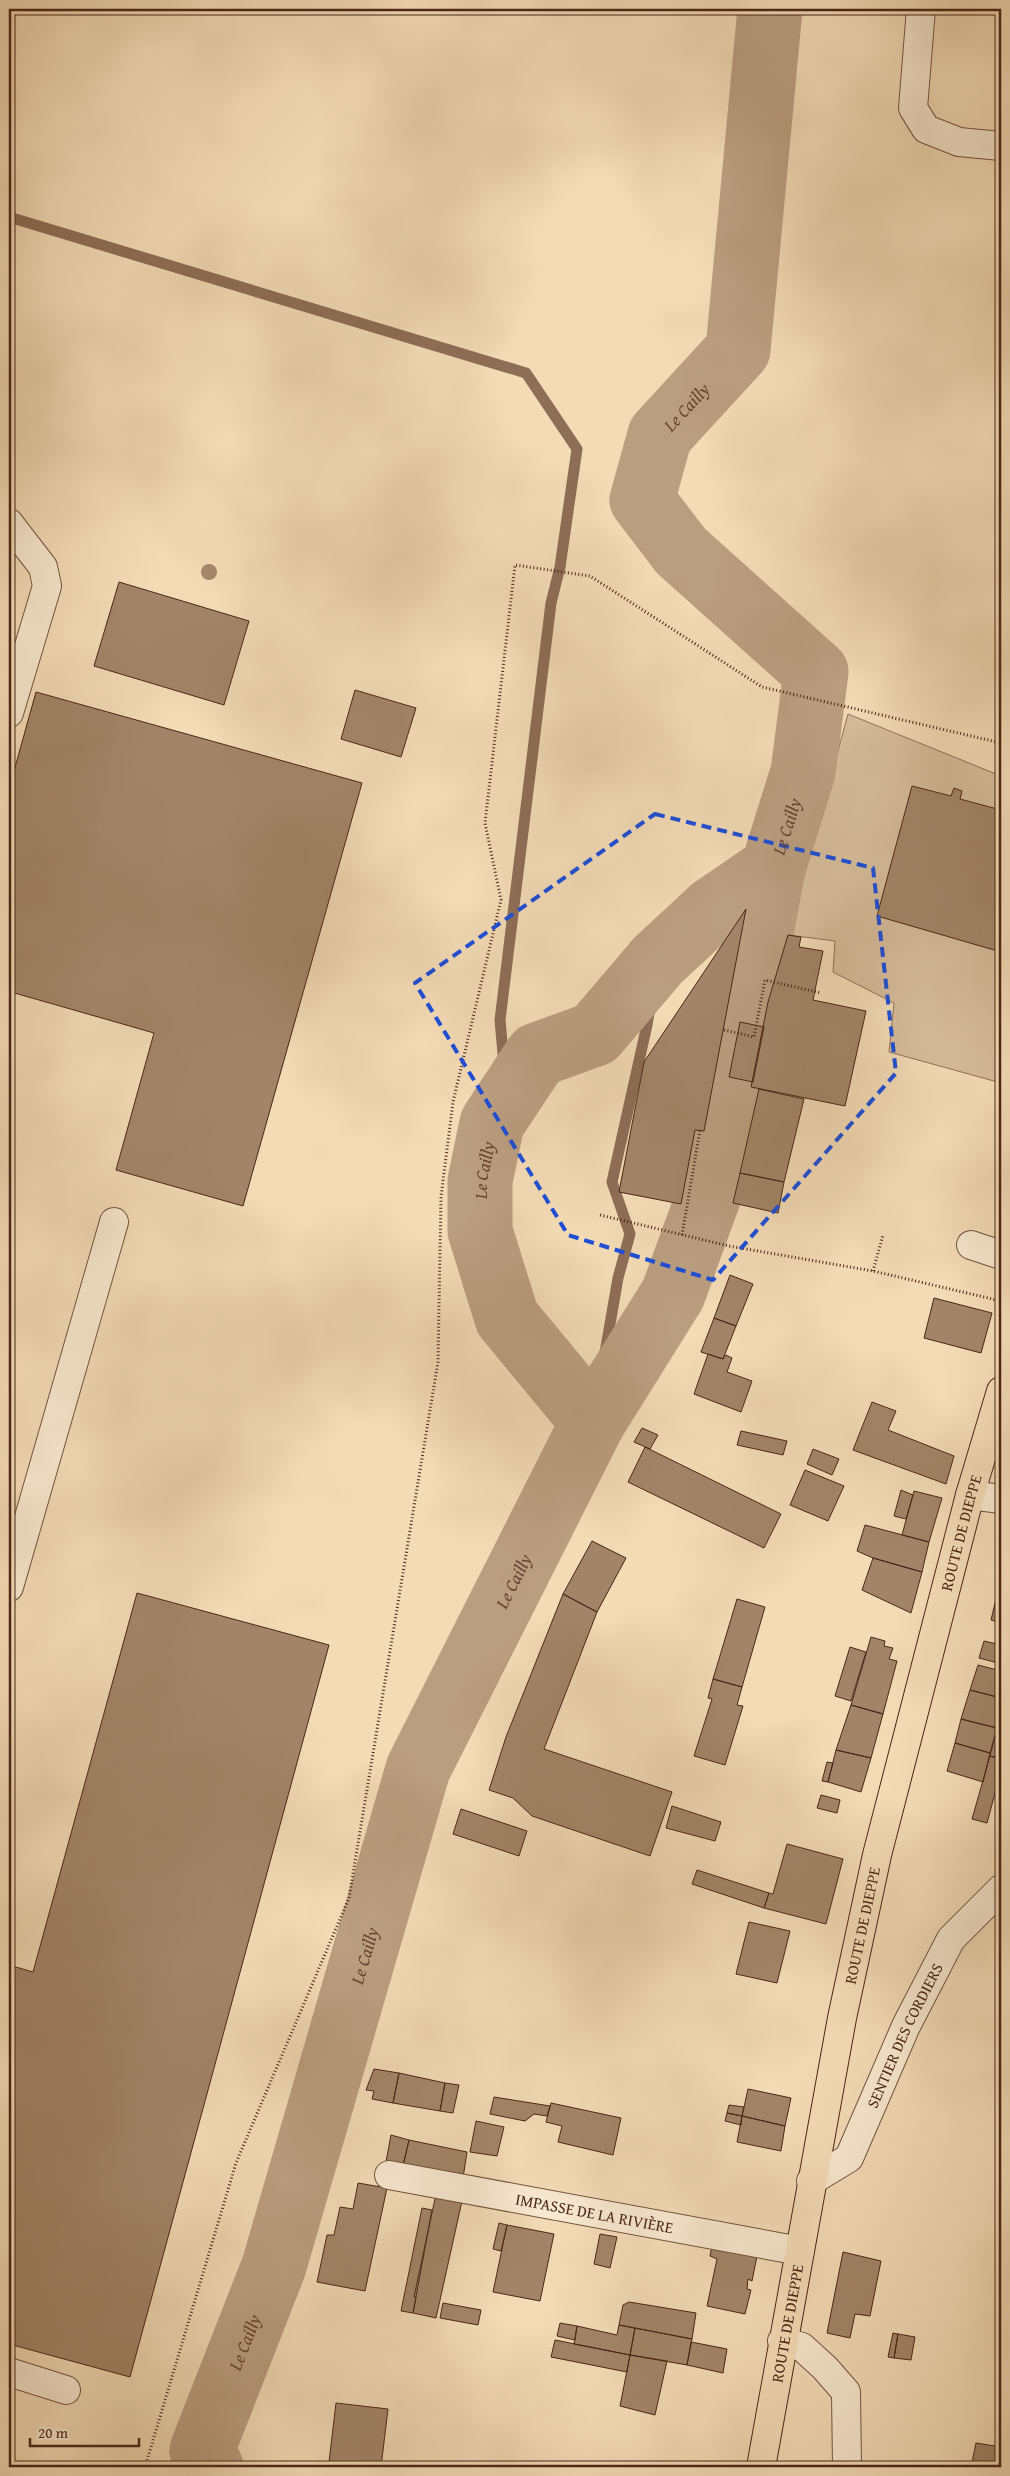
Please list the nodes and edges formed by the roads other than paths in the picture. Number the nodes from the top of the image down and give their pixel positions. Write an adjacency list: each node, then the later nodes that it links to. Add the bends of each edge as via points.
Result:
1 (921, 9): 2 (street, via 913,108 926,129 959,142)
2 (1001, 146)
3 (9, 523): 4 (street, via 44,567 47,586)
4 (9, 713)
5 (114, 1222): 11 (street)
6 (971, 1245): 7 (street)
7 (1001, 1254)
8 (1001, 1391): 9 (main road, ROUTE DE DIEPPE)
9 (970, 1495): 10 (street); 14 (main road, ROUTE DE DIEPPE, via 877,1855)
10 (1001, 1499)
11 (9, 1588)
12 (1001, 1889): 14 (street, SENTIER DES CORDIERS, via 950,1939 906,2026 849,2158)
13 (388, 2175): 15 (street, IMPASSE DE LA RIVIÈRE)
14 (811, 2181): 15 (main road, ROUTE DE DIEPPE)
15 (800, 2251): 16 (main road, ROUTE DE DIEPPE)
16 (782, 2341): 19 (main road, ROUTE DE DIEPPE); 20 (street, via 802,2347 846,2392)
17 (9, 2372): 18 (street)
18 (66, 2390)
19 (761, 2467)
20 (847, 2467)

